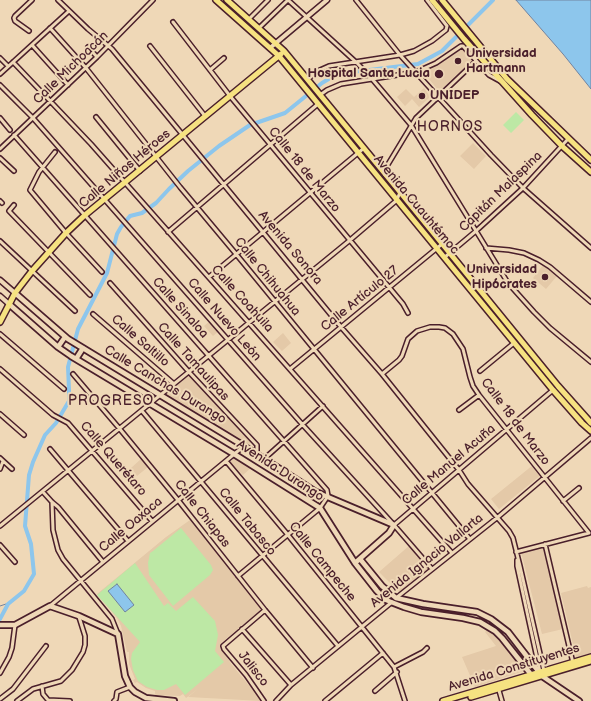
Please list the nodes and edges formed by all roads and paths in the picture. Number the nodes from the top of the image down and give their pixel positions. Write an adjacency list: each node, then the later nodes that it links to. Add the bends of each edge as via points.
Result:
1 (32, 0): 19 (street, via 14,18)
2 (58, 0): 13 (street, Avenida Sonora)
3 (153, 0): 22 (street, Calle Michoacán)
4 (216, 0): 25 (main road, Avenida Cuauhtémoc)
5 (227, 0): 15 (main road, Avenida Cuauhtémoc)
6 (268, 0): 15 (street)
7 (288, 0): 14 (street); 18 (street)
8 (356, 0): 27 (street)
9 (427, 0): 27 (street, via 447,28 423,46)
10 (432, 0): 42 (main road)
11 (442, 0): 58 (main road, via 507,79)
12 (324, 1): 14 (street)
13 (69, 11): 17 (street); 22 (street, Avenida Sonora)
14 (307, 17): 20 (street); 34 (street)
15 (249, 19): 18 (main road, Avenida Cuauhtémoc)
16 (173, 22): 37 (street, Calle 18 de Marzo)
17 (50, 28): 21 (street); 36 (street, Calle Chihuahua)
18 (259, 28): 20 (main road, Avenida Cuauhtémoc)
19 (29, 31)
20 (276, 43): 25 (street); 26 (main road, Avenida Cuauhtémoc)
21 (32, 45): 33 (street); 44 (street)
22 (108, 46): 29 (street, Calle Michoacán); 57 (street, Avenida Sonora)
23 (150, 46): 50 (street)
24 (88, 48): 29 (street)
25 (270, 48): 28 (main road, Avenida Cuauhtémoc)
26 (284, 52): 28 (main road, Calle Niños Héroes); 40 (main road, Avenida Cuauhtémoc)
27 (400, 55): 34 (street); 38 (street)
28 (278, 56): 46 (main road, Calle Niños Héroes); 49 (main road, Avenida Cuauhtémoc)
29 (97, 57): 36 (street, Calle Michoacán)
30 (0, 58): 35 (street)
31 (224, 58): 37 (street)
32 (476, 61): 38 (street, via 461,46 436,63); 42 (street, via 494,79); 47 (street)
33 (13, 62): 35 (street); 48 (street, Calle Coahuila)
34 (357, 63): 40 (street, via 329,66); 41 (street)
35 (8, 66): 39 (street)
36 (86, 68): 44 (street, Calle Michoacán); 65 (street, Calle Chihuahua)
37 (210, 70): 46 (street, Calle 18 de Marzo)
38 (415, 72): 41 (street); 47 (street)
39 (0, 74)
40 (307, 79): 45 (main road, Avenida Cuauhtémoc)
41 (374, 80): 45 (street, via 341,84); 54 (street)
42 (503, 82): 60 (main road)
43 (0, 85): 53 (street, Calle Nuevo León)
44 (68, 85): 48 (street, Calle Michoacán)
45 (319, 94): 61 (main road, Avenida Cuauhtémoc)
46 (230, 96): 50 (main road, Calle Niños Héroes); 59 (street, Calle 18 de Marzo)
47 (437, 97): 54 (street); 75 (street)
48 (50, 101): 53 (street, Calle Michoacán); 73 (street, Calle Coahuila)
49 (318, 104): 59 (street); 64 (main road, Avenida Cuauhtémoc)
50 (205, 116): 57 (main road, Calle Niños Héroes)
51 (96, 117): 70 (street)
52 (0, 118): 55 (street)
53 (33, 118): 56 (street, Calle Michoacán); 78 (street, Calle Nuevo León)
54 (411, 124): 72 (street, via 387,166); 83 (street)
55 (10, 130)
56 (14, 135): 62 (street, Calle Michoacán); 68 (street, Calle Sinaloa)
57 (183, 135): 65 (main road, Calle Niños Héroes); 74 (street, Avenida Sonora)
58 (568, 139): 60 (street, Capitán Malaspina); 67 (main road)
59 (271, 145): 74 (street); 76 (street, Calle 18 de Marzo)
60 (562, 146): 71 (main road); 75 (street, Capitán Malaspina)
61 (364, 148): 64 (street); 72 (main road, Avenida Cuauhtémoc)
62 (0, 149)
63 (55, 152): 68 (street)
64 (358, 153): 76 (street); 79 (main road, Avenida Cuauhtémoc)
65 (156, 157): 70 (main road, Calle Niños Héroes); 81 (street, Calle Chihuahua)
66 (0, 158): 69 (street)
67 (591, 160)
68 (42, 168): 82 (street, Calle Sinaloa); 86 (street, via 30,190)
69 (14, 171)
70 (140, 171): 73 (main road, Calle Niños Héroes)
71 (591, 172)
72 (386, 175): 77 (main road, Avenida Cuauhtémoc)
73 (125, 182): 78 (main road, Calle Niños Héroes); 84 (street, Calle Coahuila)
74 (224, 185): 81 (street); 85 (street, Avenida Sonora)
75 (523, 188): 83 (street, Capitán Malaspina); 92 (street)
76 (310, 192): 85 (street); 88 (street, Calle 18 de Marzo)
77 (400, 192): 79 (street); 89 (main road, Avenida Cuauhtémoc)
78 (104, 200): 82 (main road, Calle Niños Héroes); 118 (street, Calle Nuevo León)
79 (397, 200): 88 (street); 90 (main road, Avenida Cuauhtémoc)
80 (14, 205): 93 (street, via 9,210)
81 (197, 208): 84 (street); 94 (street, Calle Chihuahua)
82 (85, 215): 86 (main road, Calle Niños Héroes); 123 (street, Calle Sinaloa)
83 (476, 231): 91 (street); 95 (street, Capitán Malaspina)
84 (168, 232): 99 (street, Calle Coahuila)
85 (263, 232): 94 (street); 100 (street, Avenida Sonora)
86 (66, 233): 93 (main road, Calle Niños Héroes); 98 (street)
87 (0, 241): 97 (street)
88 (349, 241): 100 (street); 103 (street, Calle 18 de Marzo)
89 (442, 244): 90 (street, Calle Artículo 27); 95 (main road, Avenida Cuauhtémoc)
90 (437, 248): 96 (main road, Avenida Cuauhtémoc); 103 (street, Calle Artículo 27)
91 (486, 248): 108 (street, via 524,253 539,260); 125 (street, via 508,283 534,312)
92 (591, 248)
93 (48, 252): 97 (main road, Calle Niños Héroes); 105 (street)
94 (236, 254): 99 (street); 107 (street, Calle Chihuahua)
95 (450, 254): 96 (street, Capitán Malaspina); 142 (main road, Avenida Cuauhtémoc)
96 (445, 257): 119 (main road, Avenida Cuauhtémoc)
97 (32, 271): 104 (main road, Calle Niños Héroes); 110 (street)
98 (102, 272)
99 (209, 277): 114 (street, Calle Coahuila)
100 (302, 279): 107 (street); 115 (street, Avenida Sonora)
101 (0, 280): 104 (street, Calle Canchas Durango)
102 (110, 283): 129 (street, Calle Tamaulipas)
103 (389, 288): 111 (street, Calle 18 de Marzo); 115 (street, Calle Artículo 27)
104 (15, 293): 109 (main road, Calle Niños Héroes); 117 (main road, Calle Canchas Durango)
105 (90, 295)
106 (0, 296): 109 (street)
107 (274, 301): 114 (street); 122 (street, Calle Chihuahua)
108 (591, 302)
109 (10, 304): 113 (main road, Calle Niños Héroes); 120 (main road, Avenida Durango)
110 (75, 312)
111 (408, 313)
112 (93, 314): 132 (street, Calle Saltillo)
113 (0, 322)
114 (249, 322): 118 (street); 127 (street, Calle Coahuila)
115 (341, 327): 122 (street, Calle Artículo 27); 131 (street, Avenida Sonora)
116 (0, 334): 133 (street)
117 (66, 338): 120 (main road); 121 (main road, Calle Canchas Durango)
118 (228, 339): 123 (street); 143 (street, Calle Nuevo León)
119 (514, 343): 128 (street); 134 (main road, Avenida Cuauhtémoc)
120 (60, 348): 124 (main road, Avenida Durango)
121 (83, 348): 124 (main road); 135 (main road, Calle Canchas Durango)
122 (314, 350): 127 (street, Calle Artículo 27); 166 (street, Calle Chihuahua)
123 (209, 355): 129 (street); 149 (street, Calle Sinaloa)
124 (76, 359): 137 (main road, Avenida Durango)
125 (591, 362)
126 (0, 369): 152 (street, Calle Querétaro, via 56,418 68,423)
127 (290, 369): 138 (street, Calle Coahuila)
128 (480, 370)
129 (188, 372): 132 (street); 154 (street, Calle Tamaulipas, via 257,445)
130 (73, 374): 144 (street, Calle Chiapas)
131 (382, 374): 136 (street, Calle 18 de Marzo, via 402,356 406,343 417,331 430,327 446,328 463,349 473,386); 160 (street, Avenida Sonora)
132 (174, 384): 135 (street)
133 (64, 389)
134 (553, 390): 145 (street, Calle Manuel Acuña); 146 (main road, Avenida Cuauhtémoc)
135 (160, 395): 137 (street); 150 (main road, Calle Canchas Durango)
136 (479, 395): 139 (street); 145 (street, Calle 18 de Marzo)
137 (150, 404): 140 (street); 153 (main road, Avenida Durango)
138 (323, 406): 143 (street); 172 (street, Calle Coahuila)
139 (460, 410)
140 (142, 411): 144 (street); 163 (street, Calle Tabasco)
141 (0, 414): 147 (street)
142 (591, 423)
143 (302, 424): 149 (street); 175 (street, Calle Nuevo León)
144 (120, 428): 152 (street); 168 (street, Calle Chiapas)
145 (506, 429): 160 (street, Calle Manuel Acuña); 162 (street, Calle 18 de Marzo)
146 (591, 431)
147 (24, 435)
148 (591, 438): 162 (street, Avenida Ignacio Vallarta)
149 (284, 440): 156 (street); 167 (street, Calle Sinaloa, via 327,490)
150 (244, 446): 153 (street, Calle Oaxaca); 154 (main road, Calle Canchas Durango)
151 (50, 449): 161 (street)
152 (93, 451): 161 (street); 174 (street, Calle Querétaro)
153 (234, 454): 157 (street, Calle Oaxaca); 171 (main road, Avenida Durango)
154 (258, 455): 156 (main road, Calle Canchas Durango)
155 (2, 459): 158 (street); 159 (street)
156 (264, 459): 167 (main road, Calle Canchas Durango, via 316,492)
157 (226, 461): 163 (street, Calle Oaxaca); 178 (street, Calle Campeche)
158 (12, 469)
159 (0, 470)
160 (459, 470): 166 (street, Calle Manuel Acuña); 173 (street, Avenida Sonora, via 468,484)
161 (68, 471): 165 (street); 180 (street)
162 (544, 478): 169 (street, Calle 18 de Marzo); 173 (street, Avenida Ignacio Vallarta)
163 (201, 481): 168 (street, Calle Oaxaca); 185 (street, Calle Tabasco)
164 (579, 488): 169 (street)
165 (43, 492): 170 (street); 176 (street)
166 (432, 493): 172 (street, Calle Manuel Acuña); 179 (street, Calle Chihuahua)
167 (328, 496): 171 (street); 175 (main road, Avenida Durango)
168 (178, 500): 174 (street, Calle Oaxaca); 191 (street, Calle Chiapas)
169 (563, 501): 177 (street, Calle 18 de Marzo)
170 (52, 502): 188 (street); 192 (street, via 53,530 58,550)
171 (320, 508): 178 (street); 189 (main road, Avenida Durango)
172 (413, 509): 175 (street, Calle Manuel Acuña); 184 (street, Calle Coahuila)
173 (498, 517): 179 (street, Avenida Ignacio Vallarta); 183 (street, Avenida Sonora, via 513,538)
174 (152, 521): 180 (street, Calle Oaxaca)
175 (394, 524): 186 (main road, via 389,533); 190 (street, Calle Nuevo León)
176 (0, 526)
177 (590, 533): 181 (street)
178 (288, 535): 185 (street); 202 (street, Calle Campeche)
179 (469, 538): 184 (street, Avenida Ignacio Vallarta)
180 (128, 541): 188 (street, Calle Oaxaca)
181 (545, 544): 183 (street); 213 (street)
182 (0, 545): 187 (street)
183 (516, 552): 218 (street, Avenida Sonora, via 517,566)
184 (452, 553): 190 (street, Avenida Ignacio Vallarta)
185 (262, 556): 191 (street); 206 (street, Calle Tabasco)
186 (360, 559): 189 (main road); 193 (main road, via 382,586)
187 (14, 562)
188 (103, 562): 192 (street, Calle Oaxaca)
189 (356, 563): 194 (main road, Avenida Durango, via 382,597)
190 (432, 569): 193 (street, Avenida Ignacio Vallarta)
191 (238, 576): 196 (street, Calle Chiapas)
192 (81, 580): 195 (street, Calle Oaxaca); 204 (street, via 112,619)
193 (396, 598): 194 (street, Avenida Ignacio Vallarta); 197 (main road)
194 (390, 602): 199 (main road, Avenida Durango, via 421,612); 202 (street, Avenida Ignacio Vallarta)
195 (50, 606): 198 (main road); 200 (main road)
196 (265, 610): 203 (street); 215 (street, Calle Chiapas)
197 (484, 615): 199 (main road); 209 (main road, via 508,632)
198 (79, 616): 204 (main road); 221 (street, via 85,636 83,652 67,676 54,684)
199 (480, 622): 211 (main road, Avenida Durango, via 502,638)
200 (15, 624): 201 (main road); 216 (street, via 10,657)
201 (2, 625)
202 (362, 627): 206 (street, Avenida Ignacio Vallarta); 208 (street, Calle Campeche)
203 (242, 629): 220 (street); 233 (street, Jalisco, via 223,646)
204 (118, 634): 222 (main road, via 125,676)
205 (46, 646): 226 (street, via 13,689)
206 (338, 646): 215 (street, Avenida Ignacio Vallarta)
207 (427, 648): 214 (street)
208 (384, 653): 214 (street, Calle Campeche); 235 (street)
209 (527, 654): 211 (main road); 218 (main road)
210 (591, 657): 213 (main road, Avenida Constituyentes)
211 (520, 660): 219 (main road, Avenida Durango)
212 (591, 661): 213 (main road, Avenida Constituyentes)
213 (573, 664): 218 (main road, Avenida Constituyentes)
214 (394, 667): 217 (street, Calle Campeche)
215 (313, 668): 220 (street, Avenida Ignacio Vallarta)
216 (0, 672)
217 (397, 672): 224 (street); 236 (street, Calle Campeche)
218 (543, 673): 219 (main road, Avenida Constituyentes); 228 (main road, via 549,681)
219 (532, 676): 223 (main road, Avenida Constituyentes)
220 (291, 685): 234 (street, Avenida Ignacio Vallarta)
221 (42, 686): 229 (street, via 33,689); 230 (street, via 43,694 48,700)
222 (130, 687): 231 (street, via 117,692); 232 (main road, via 146,698)
223 (498, 687): 225 (main road, Avenida Constituyentes); 239 (street)
224 (375, 691)
225 (477, 693): 227 (main road, Avenida Constituyentes); 238 (street)
226 (0, 699)
227 (455, 700): 237 (main road, Avenida Constituyentes)
228 (577, 700)
229 (17, 701)
230 (70, 701)
231 (114, 701)
232 (174, 701)
233 (264, 701)
234 (276, 701)
235 (325, 701)
236 (405, 701)
237 (443, 701)
238 (479, 701)
239 (502, 701)

